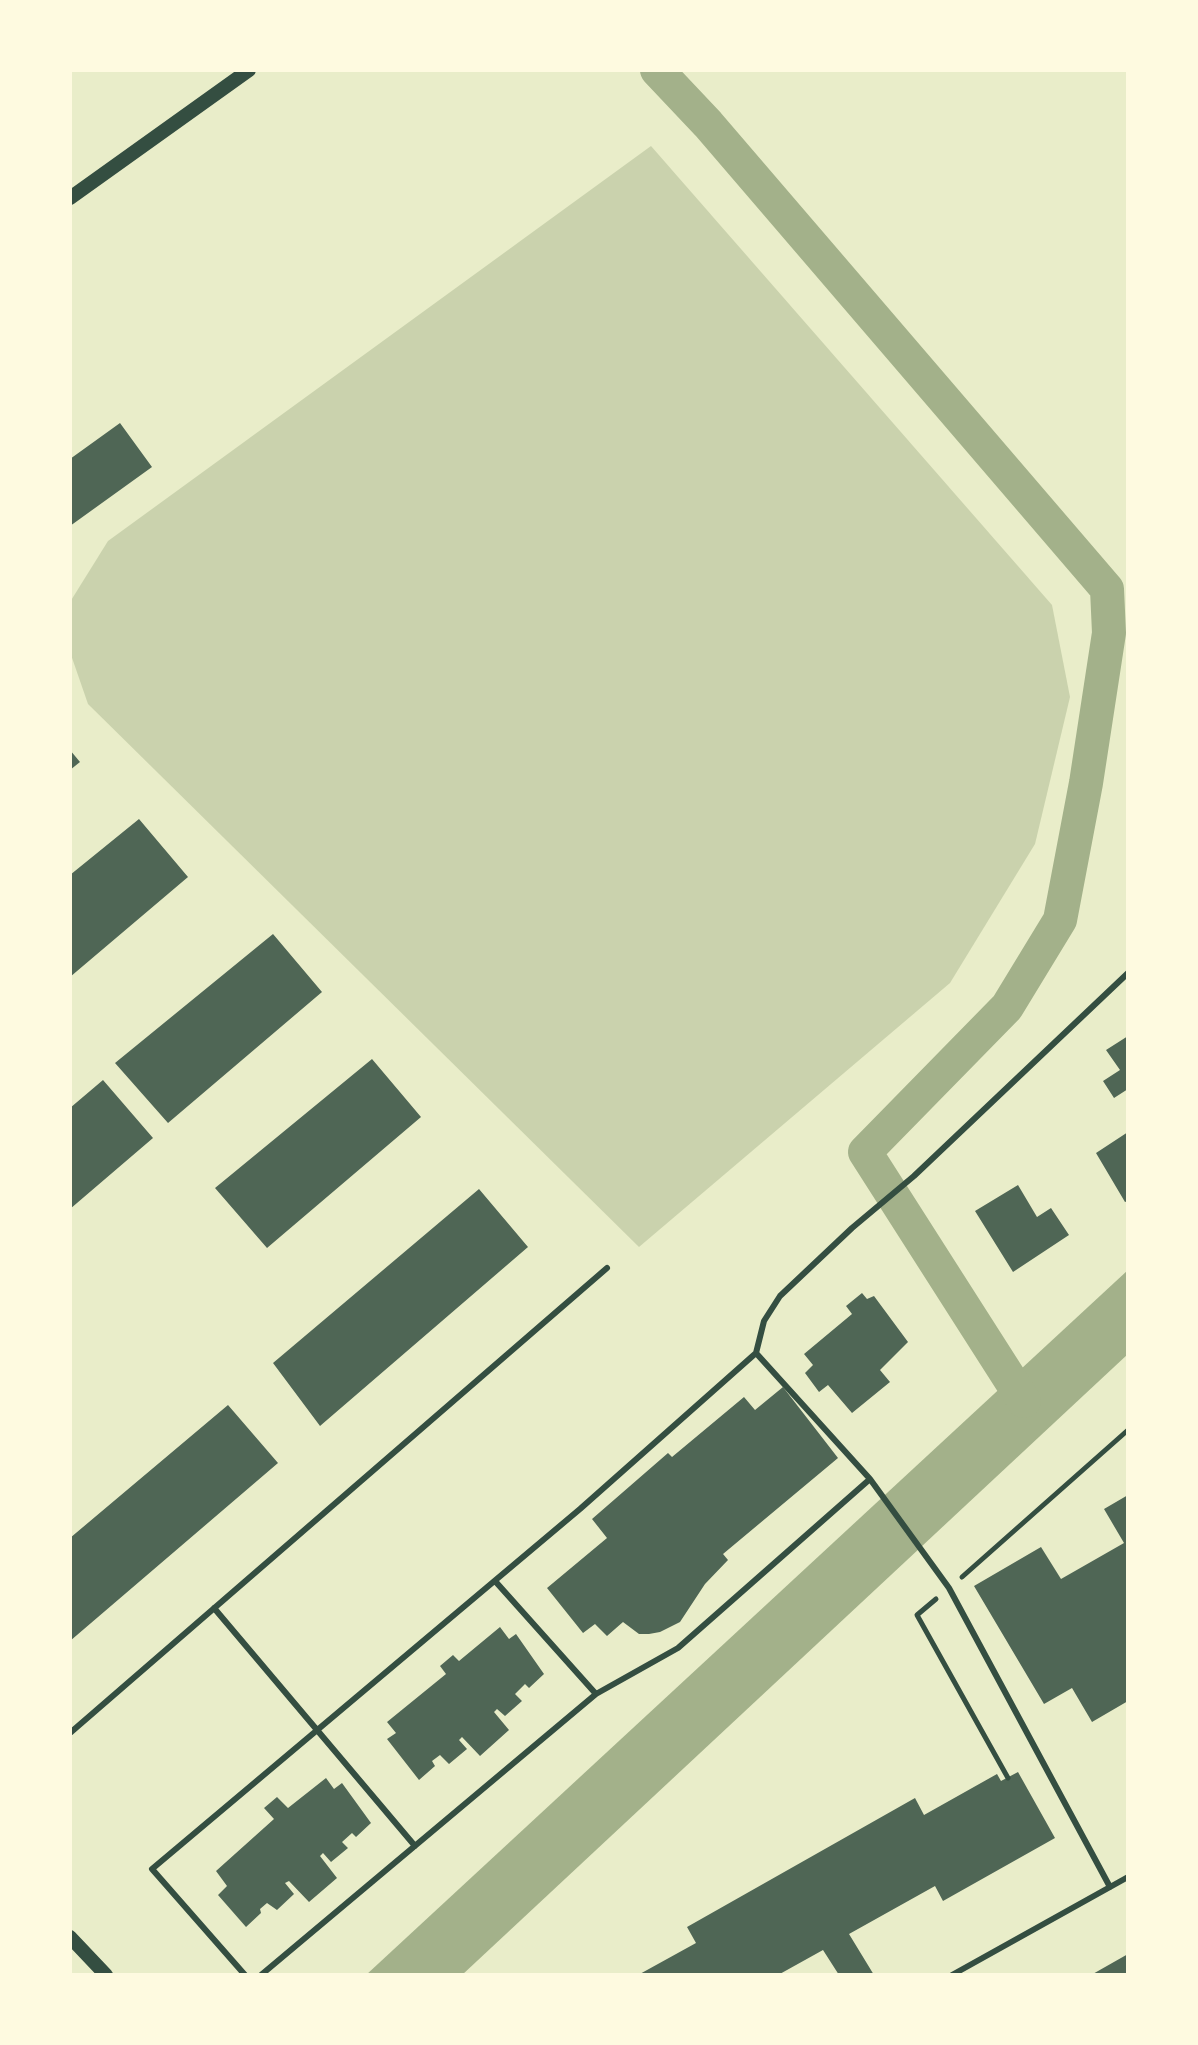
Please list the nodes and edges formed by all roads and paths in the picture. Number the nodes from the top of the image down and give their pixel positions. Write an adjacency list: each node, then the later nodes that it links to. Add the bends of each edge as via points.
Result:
1 (249, 70): 2 (street)
2 (70, 198)
3 (1128, 973): 5 (lane, via 780,1296 764,1321)
4 (607, 1268): 10 (lane)
5 (756, 1353): 7 (lane); 8 (lane)
6 (1128, 1430): 9 (path)
7 (870, 1479): 9 (lane); 11 (lane, via 678,1648)
8 (495, 1581): 11 (lane); 12 (lane)
9 (949, 1588): 14 (path, via 917,1615); 17 (lane)
10 (214, 1608): 12 (lane); 13 (lane)
11 (596, 1694): 15 (lane)
12 (315, 1730): 15 (lane); 20 (lane, via 152,1869)
13 (70, 1733)
14 (1008, 1778)
15 (415, 1846): 21 (lane)
16 (1128, 1877): 17 (lane)
17 (1110, 1887): 22 (lane)
18 (70, 1937): 19 (street)
19 (106, 1975)
20 (245, 1975)
21 (261, 1975)
22 (952, 1975)

